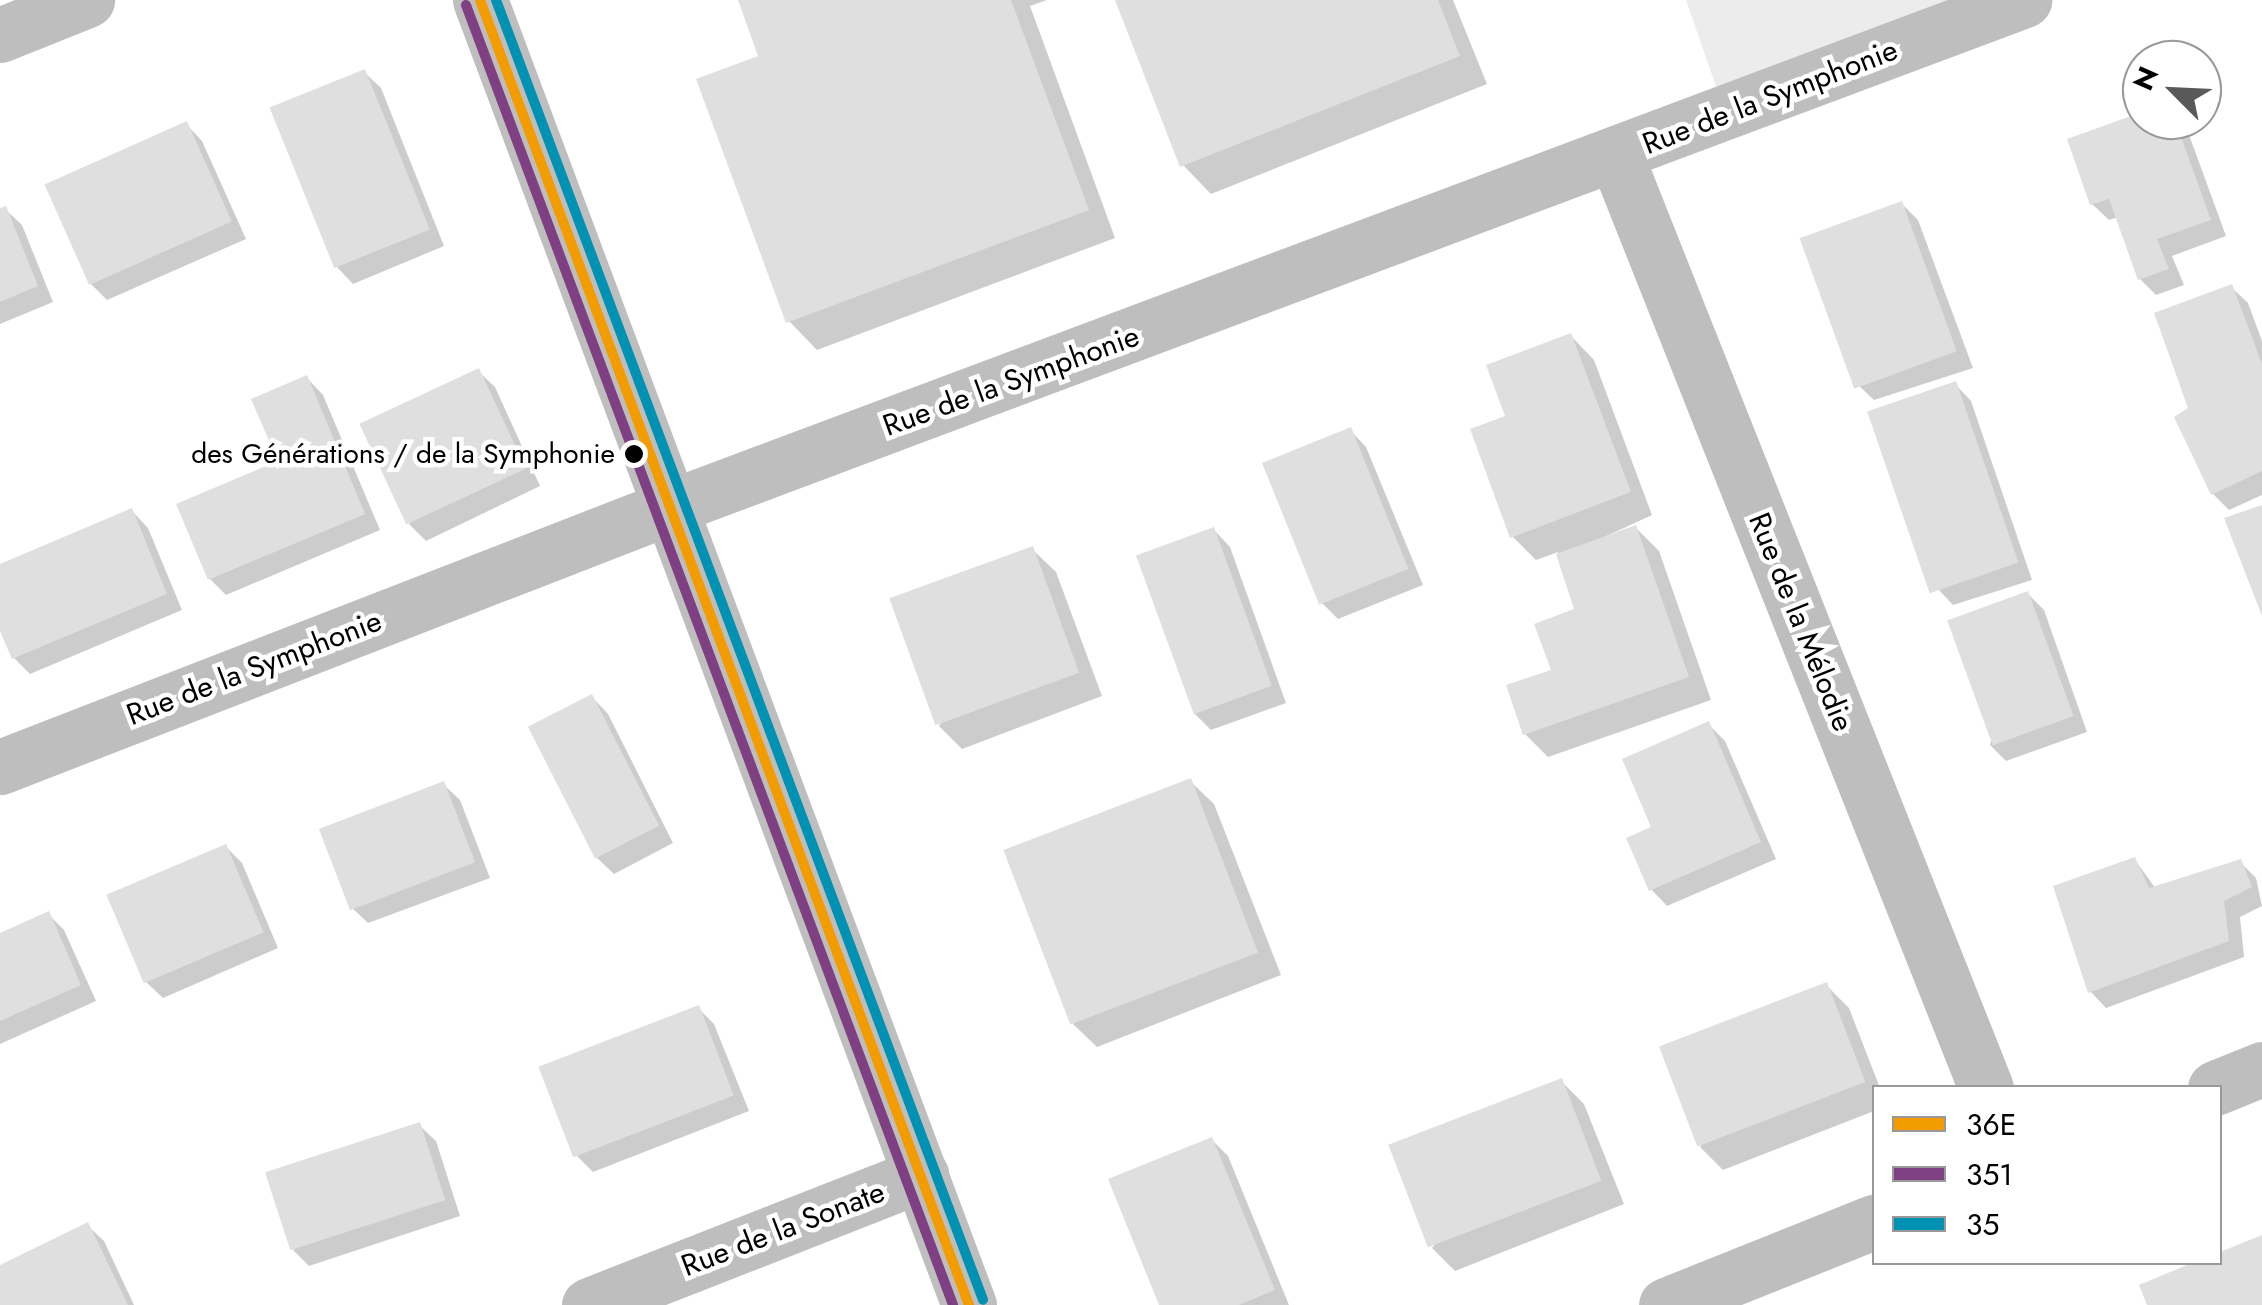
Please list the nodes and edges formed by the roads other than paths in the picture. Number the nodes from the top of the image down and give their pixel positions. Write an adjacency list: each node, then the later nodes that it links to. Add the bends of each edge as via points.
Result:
1 (87, 0): 4 (street)
2 (480, 0): 6 (street)
3 (2024, 0): 5 (street, Rue de la Symphonie)
4 (0, 35)
5 (1616, 156): 6 (street, Rue de la Symphonie); 9 (street, Rue de la Mélodie)
6 (673, 506): 7 (street, Rue de la Symphonie); 11 (street)
7 (0, 767)
8 (2262, 1069): 10 (street)
9 (1985, 1085)
10 (2222, 1085)
11 (921, 1176): 13 (street, Rue de la Sonate); 14 (street)
12 (1872, 1223): 15 (street)
13 (589, 1305)
14 (969, 1305)
15 (1666, 1305)

